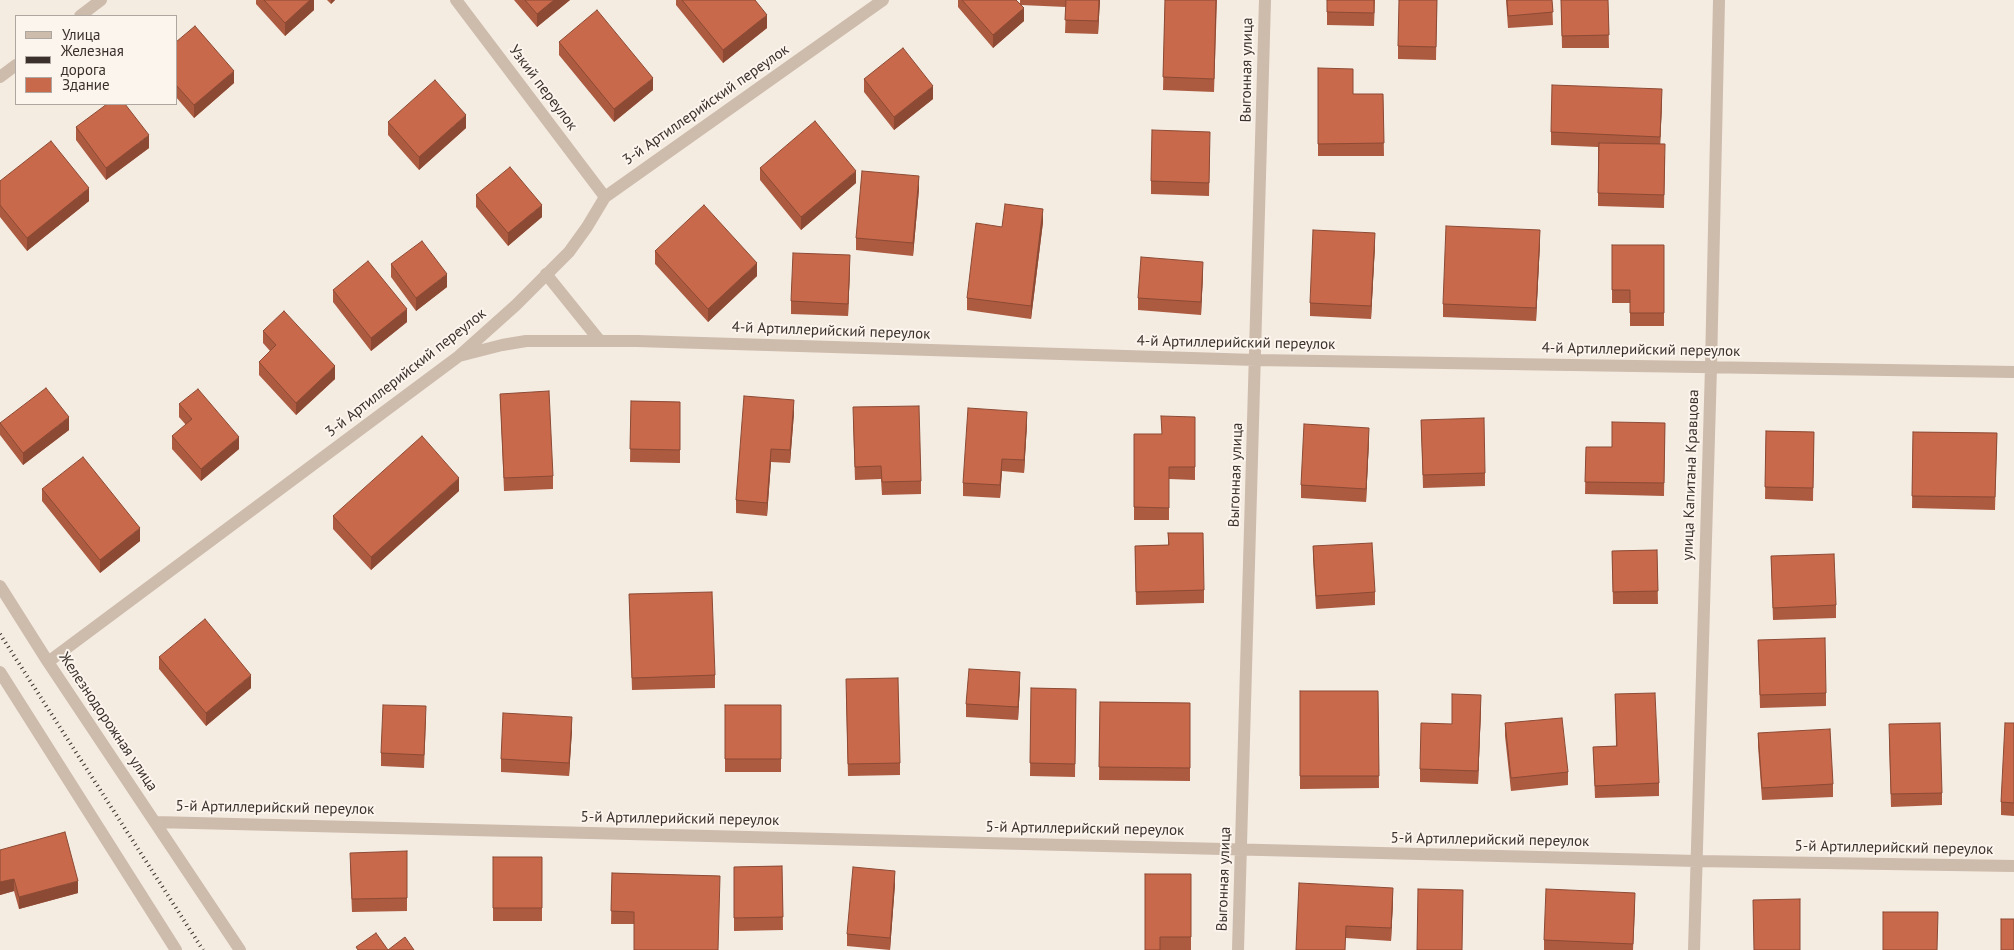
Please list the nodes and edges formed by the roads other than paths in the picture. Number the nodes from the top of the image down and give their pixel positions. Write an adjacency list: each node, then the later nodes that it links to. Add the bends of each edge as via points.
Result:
1 (101, 0): 6 (street)
2 (456, 0): 9 (street, Узкий переулок)
3 (883, 0): 9 (street, 3-й Артиллерийский переулок)
4 (1265, 0): 13 (street, Выгонная улица)
5 (1718, 0): 14 (street, улица Капитана Кравцова)
6 (81, 15)
7 (15, 66): 8 (street)
8 (0, 78)
9 (605, 197): 10 (street, 3-й Артиллерийский переулок, via 569,252)
10 (546, 274): 11 (street); 12 (street, 3-й Артиллерийский переулок)
11 (600, 341): 12 (street, 4-й Артиллерийский переулок, via 526,341); 13 (street, 4-й Артиллерийский переулок)
12 (459, 356): 17 (street, 3-й Артиллерийский переулок)
13 (1256, 360): 14 (street, 4-й Артиллерийский переулок); 20 (street, Выгонная улица)
14 (1710, 367): 15 (street, 4-й Артиллерийский переулок); 21 (street, улица Капитана Кравцова)
15 (2014, 372)
16 (0, 586): 17 (street, Железнодорожная улица)
17 (48, 662): 19 (street, Железнодорожная улица)
18 (0, 672): 23 (street)
19 (154, 822): 20 (street, 5-й Артиллерийский переулок); 24 (street, Железнодорожная улица)
20 (1241, 850): 21 (street, 5-й Артиллерийский переулок); 25 (street, Выгонная улица)
21 (1697, 861): 22 (street, 5-й Артиллерийский переулок); 26 (street, улица Капитана Кравцова)
22 (2014, 866)
23 (176, 950)
24 (240, 950)
25 (1238, 950)
26 (1694, 950)

